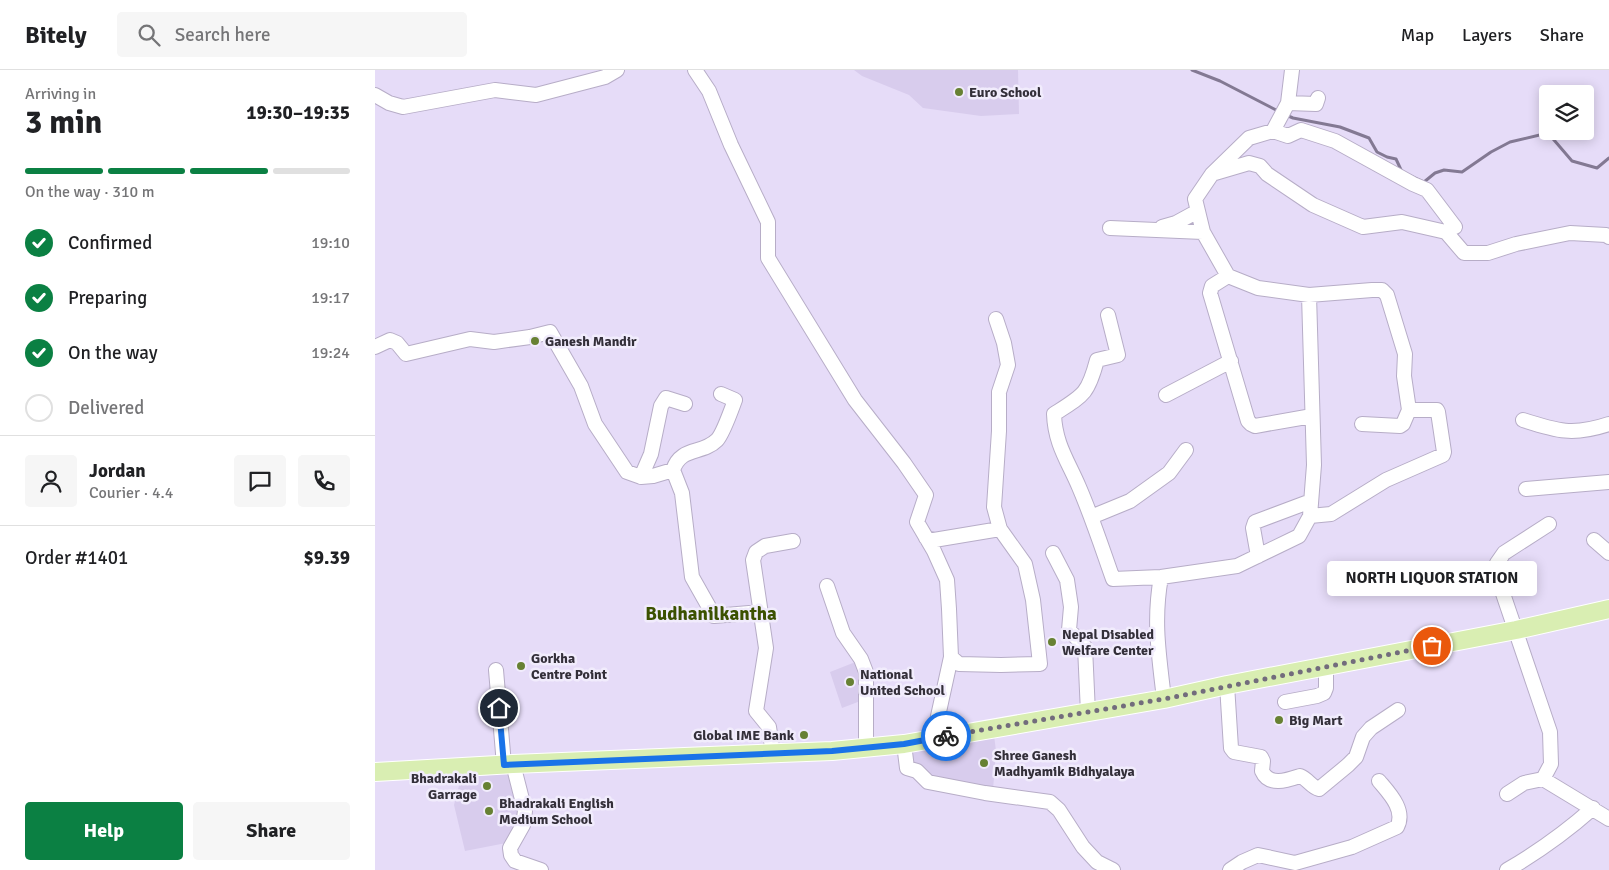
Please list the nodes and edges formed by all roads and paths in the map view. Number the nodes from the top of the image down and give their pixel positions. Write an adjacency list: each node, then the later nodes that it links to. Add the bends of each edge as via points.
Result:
1 (617, 70): 4 (street, via 605,77 536,95 495,90 403,107)
2 (695, 70): 39 (street, via 709,91 769,222 768,258 855,400 926,495 917,522)
3 (1292, 70): 6 (street)
4 (375, 95)
5 (1318, 98): 6 (street, via 1316,104)
6 (1287, 105): 7 (street)
7 (1276, 125): 8 (street, via 1249,138); 10 (street, via 1288,136 1301,130 1335,141 1427,190)
8 (1212, 174): 9 (street, via 1195,199); 14 (street, via 1249,163 1260,166 1313,205 1363,227 1403,222 1446,232 1464,253 1488,253 1570,233)
9 (1198, 211): 12 (street); 13 (street)
10 (1455, 227)
11 (1110, 228): 12 (street)
12 (1155, 230): 13 (street)
13 (1203, 232): 15 (street)
14 (1609, 237)
15 (1228, 276): 16 (street, via 1258,288); 20 (street, via 1212,286 1210,293)
16 (1309, 295): 24 (street, via 1372,290 1382,290 1387,295 1405,354 1404,376); 25 (street)
17 (1108, 315): 35 (street, via 1118,355 1097,360 1090,384 1079,398 1054,414 1061,450)
18 (996, 320): 38 (street, via 1008,365 999,392 994,507)
19 (375, 346): 31 (street, via 389,340 397,343 406,354 470,339 494,342 530,338 549,332 581,386 595,424 627,472)
20 (1231, 362): 22 (street); 25 (street, via 1251,424 1255,426)
21 (721, 394): 30 (street, via 735,400 718,439 676,460)
22 (1166, 394)
23 (685, 404): 31 (street, via 666,398 661,406 651,454)
24 (1409, 410): 27 (street, via 1399,426); 36 (street, via 1437,410 1443,455 1386,480 1331,514)
25 (1312, 416): 34 (street, via 1314,465)
26 (1523, 420): 28 (street, via 1557,431 1589,431)
27 (1362, 424)
28 (1609, 424)
29 (1186, 450): 35 (street, via 1169,473 1130,501)
30 (673, 470): 31 (street); 48 (street, via 681,493 692,577 713,616)
31 (641, 477)
32 (1609, 482): 33 (street)
33 (1526, 489)
34 (1311, 501): 36 (street); 44 (street, via 1255,522 1253,528)
35 (1091, 516): 45 (street, via 1113,579)
36 (1310, 516): 44 (street, via 1299,536)
37 (1549, 524): 49 (street, via 1504,553 1497,563 1497,573)
38 (1000, 529): 39 (street, via 934,540); 50 (street, via 1028,571 1041,664 959,664)
39 (926, 538): 50 (street, via 947,580)
40 (1594, 540): 43 (street)
41 (793, 541): 48 (street, via 765,546 756,552 753,560)
42 (1053, 553): 57 (street, via 1067,580 1071,607 1069,630 1085,647)
43 (1609, 553)
44 (1259, 556): 45 (street, via 1237,566)
45 (1161, 577): 54 (street, via 1156,602 1156,632)
46 (827, 586): 60 (street, via 843,632 866,672)
47 (1609, 609): 49 (main road)
48 (761, 612): 61 (street, via 766,648 756,711 769,727)
49 (1517, 630): 51 (main road); 64 (street, via 1550,732 1551,764)
50 (951, 657): 58 (street)
51 (1326, 666): 53 (main road); 55 (street, via 1324,692)
52 (496, 670): 62 (street)
53 (1227, 685): 54 (main road); 56 (street, via 1231,748 1234,752 1261,757 1262,771 1267,779 1278,782 1300,776 1319,789 1356,757 1363,737 1371,728)
54 (1164, 699): 57 (main road)
55 (1285, 702)
56 (1398, 710)
57 (1088, 712): 58 (main road)
58 (933, 738): 59 (main road)
59 (904, 744): 60 (main road); 70 (street, via 907,768 917,771 928,782 1050,802 1059,810 1083,847 1097,862)
60 (866, 748): 61 (main road)
61 (773, 754): 62 (main road)
62 (509, 765): 63 (main road); 69 (street, via 525,811 523,825 510,848 511,855 515,861)
63 (375, 772)
64 (1543, 779): 66 (street, via 1524,783); 67 (street)
65 (1379, 781): 71 (street, via 1399,810 1397,827 1352,847 1295,862 1257,855)
66 (1507, 794)
67 (1593, 808): 68 (street); 72 (street, via 1540,851)
68 (1609, 818)
69 (541, 870)
70 (1113, 870)
71 (1229, 870)
72 (1507, 870)

